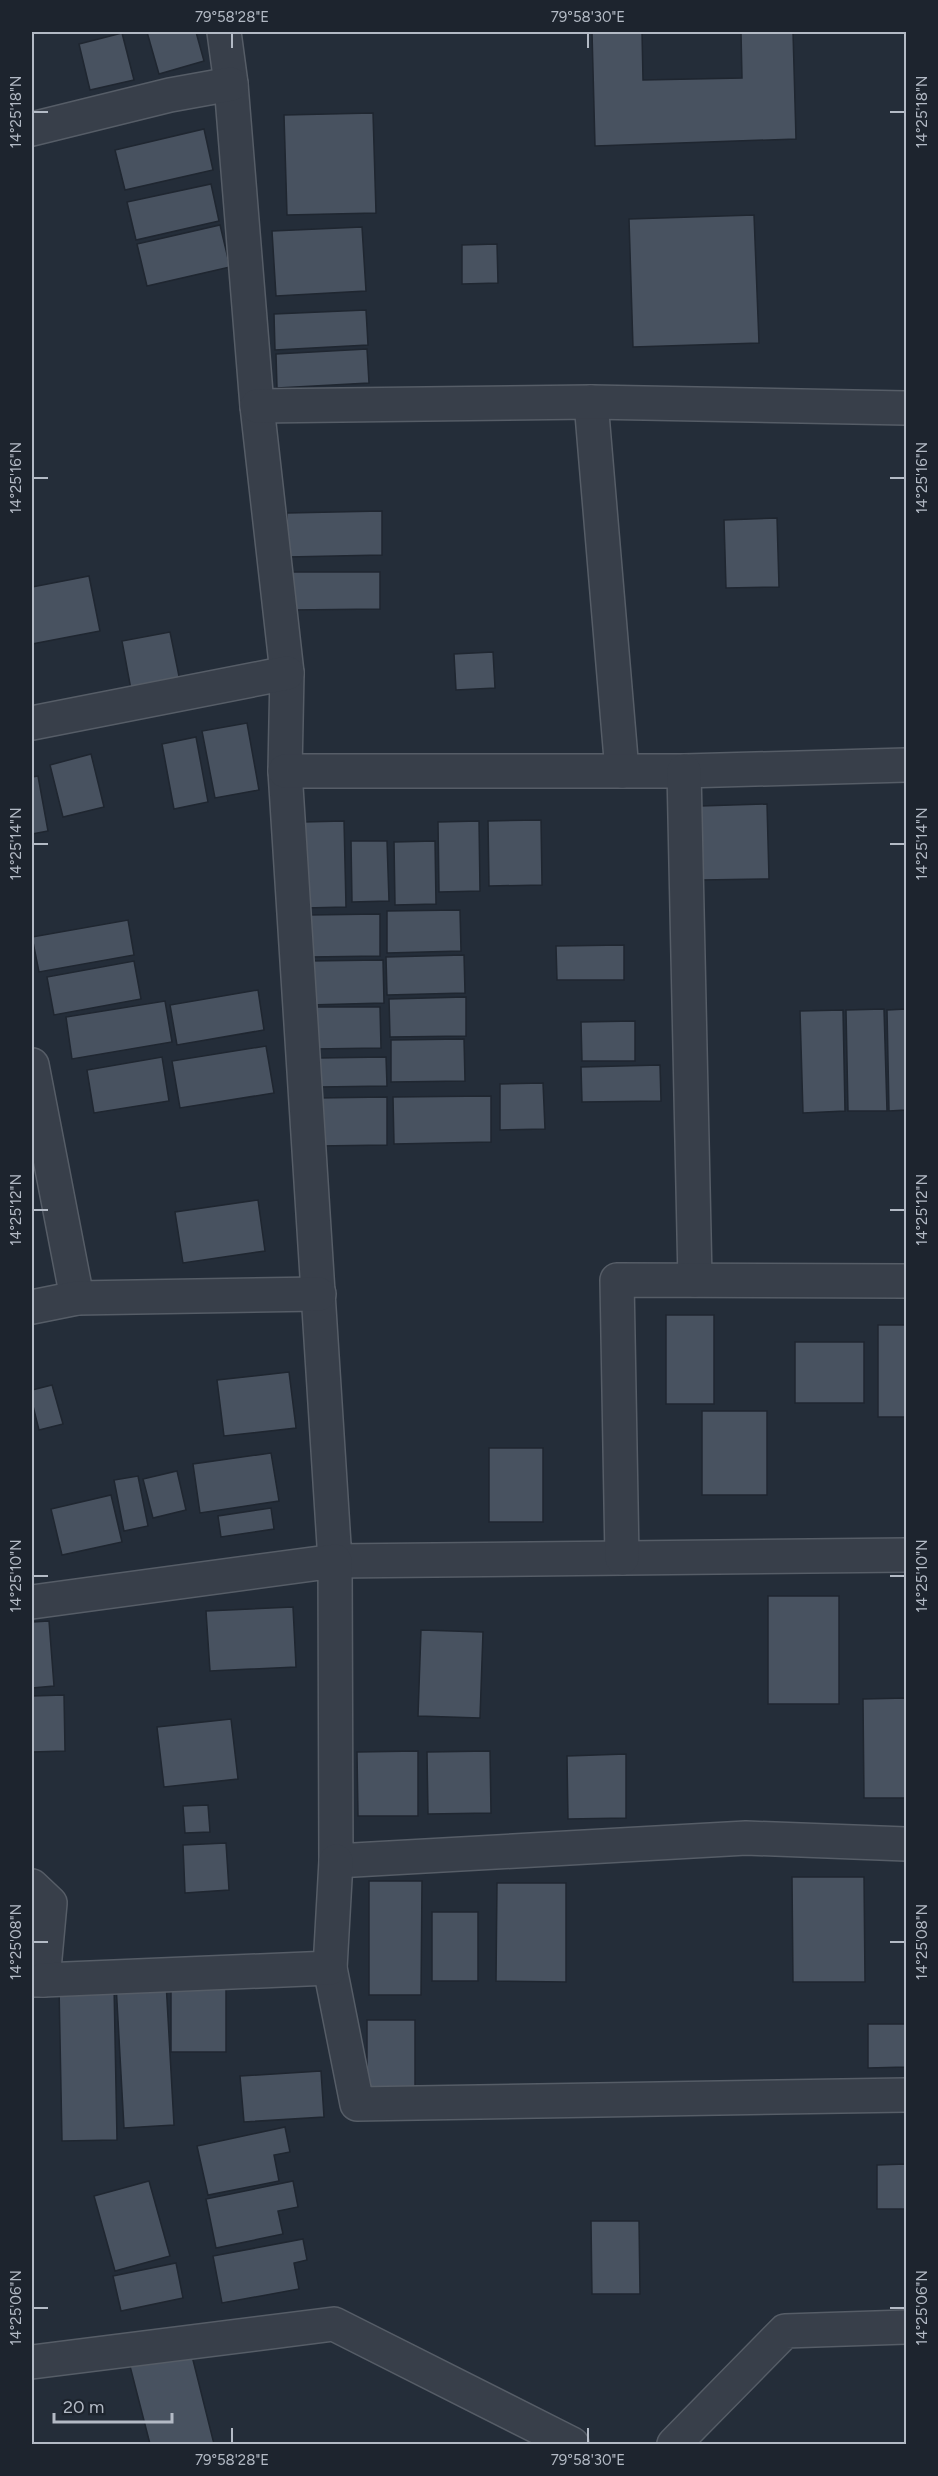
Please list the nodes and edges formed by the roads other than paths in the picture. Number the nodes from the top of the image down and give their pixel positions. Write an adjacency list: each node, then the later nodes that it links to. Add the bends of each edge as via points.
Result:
1 (224, 32): 2 (street)
2 (231, 84): 3 (street); 5 (street)
3 (32, 129)
4 (591, 402): 5 (street); 6 (street); 11 (street)
5 (257, 406): 7 (street)
6 (906, 408)
7 (287, 673): 8 (street); 10 (street)
8 (32, 723)
9 (906, 765): 12 (street)
10 (285, 771): 11 (street); 16 (street)
11 (622, 771): 12 (street)
12 (684, 771): 14 (street)
13 (32, 1065): 17 (street)
14 (695, 1280): 15 (street); 20 (street, via 617,1280)
15 (906, 1281)
16 (319, 1294): 17 (street); 21 (street)
17 (77, 1298): 18 (street)
18 (32, 1307)
19 (906, 1555): 20 (street)
20 (622, 1558): 21 (street)
21 (335, 1561): 22 (street); 24 (street)
22 (32, 1602)
23 (906, 1844): 24 (street, via 746,1838)
24 (336, 1861): 26 (street)
25 (32, 1886): 27 (street, via 50,1902)
26 (330, 1968): 27 (street); 28 (street, via 357,2104)
27 (37, 1980)
28 (906, 2094)
29 (906, 2327): 32 (street, via 785,2331)
30 (32, 2362): 31 (street, via 334,2324)
31 (572, 2445)
32 (674, 2445)

